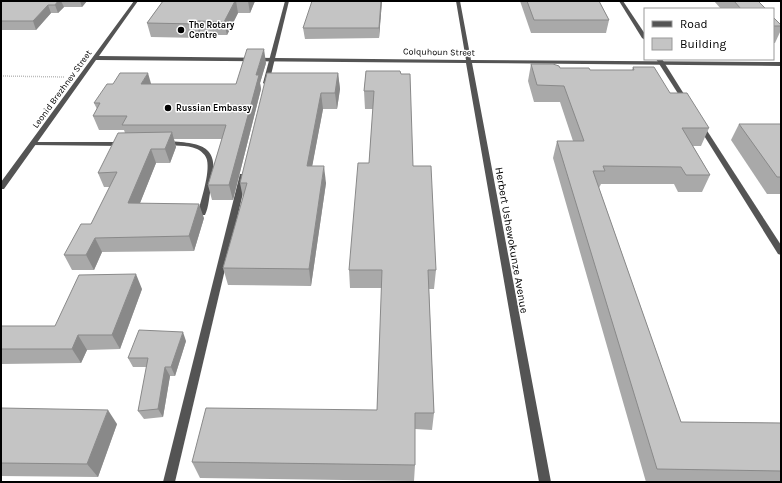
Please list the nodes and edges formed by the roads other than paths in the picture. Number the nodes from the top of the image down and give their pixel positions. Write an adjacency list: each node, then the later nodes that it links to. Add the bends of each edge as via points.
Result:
1 (136, 1): 6 (street, Leonid Brezhnev Street)
2 (287, 1): 7 (street)
3 (458, 1): 9 (street, Herbert Ushewokunze Avenue)
4 (621, 1): 5 (street)
5 (644, 36)
6 (96, 58): 7 (street, Colquhoun Street); 15 (street, Leonid Brezhnev Street)
7 (272, 59): 9 (street, Colquhoun Street); 11 (street)
8 (660, 61): 9 (street, Colquhoun Street); 10 (street, Colquhoun Street); 12 (street)
9 (468, 62): 22 (street, Herbert Ushewokunze Avenue)
10 (781, 64)
11 (264, 90)
12 (691, 110)
13 (695, 117): 20 (street)
14 (159, 143): 19 (street, via 183,143 200,147 209,153 212,161)
15 (32, 144): 16 (street); 18 (street, Leonid Brezhnev Street)
16 (127, 144)
17 (245, 167): 21 (street)
18 (1, 187)
19 (202, 213)
20 (781, 252)
21 (169, 482)
22 (545, 482)

